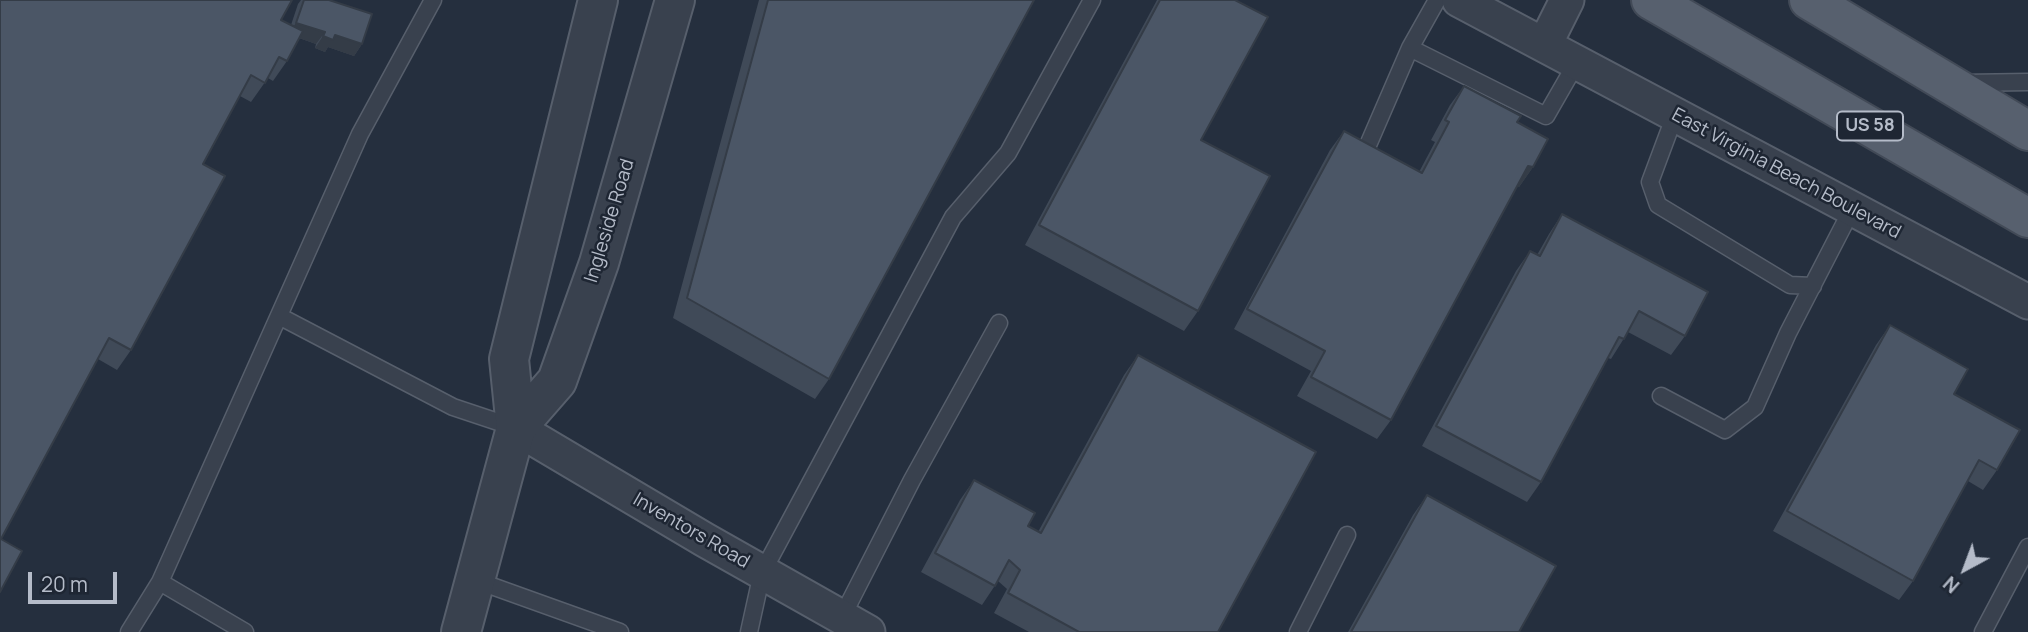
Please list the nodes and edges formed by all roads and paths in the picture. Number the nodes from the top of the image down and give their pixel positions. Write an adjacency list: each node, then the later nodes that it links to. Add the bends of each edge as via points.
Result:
1 (433, 0): 23 (lane, via 360,134)
2 (598, 0): 26 (street, Ingleside Road, via 509,359)
3 (675, 0): 26 (street, Ingleside Road, via 599,264 557,381)
4 (1092, 0): 29 (lane, via 1008,153 953,217)
5 (1437, 0): 12 (lane)
6 (1459, 0): 11 (street, East Virginia Beach Boulevard)
7 (1567, 0): 11 (street)
8 (1651, 0): 10 (main road, US 58)
9 (1809, 0): 15 (main road)
10 (1704, 17): 20 (main road, US 58)
11 (1545, 44): 13 (street, East Virginia Beach Boulevard)
12 (1410, 48): 13 (lane, via 1546,116); 18 (lane)
13 (1577, 62): 16 (street, East Virginia Beach Boulevard)
14 (2028, 82): 15 (lane)
15 (1948, 83): 17 (main road)
16 (1675, 115): 19 (street, East Virginia Beach Boulevard); 21 (lane, via 1650,182 1658,205 1790,285)
17 (2028, 131)
18 (1365, 152)
19 (1852, 209): 21 (lane); 22 (street, East Virginia Beach Boulevard)
20 (2028, 218)
21 (1813, 286): 25 (lane, via 1755,407 1725,429)
22 (2028, 302)
23 (279, 316): 26 (lane, via 453,407); 31 (lane)
24 (999, 323): 32 (lane, via 912,480)
25 (1661, 396)
26 (516, 428): 29 (street, Inventors Road); 30 (street, Ingleside Road)
27 (1347, 535): 38 (lane)
28 (2028, 547): 39 (lane)
29 (762, 573): 32 (street, Inventors Road); 37 (lane)
30 (475, 580): 35 (street, Ingleside Road); 36 (lane)
31 (160, 582): 33 (lane); 34 (lane)
32 (855, 625)
33 (129, 632)
34 (245, 632)
35 (461, 632)
36 (620, 632)
37 (749, 632)
38 (1298, 632)
39 (1983, 632)

